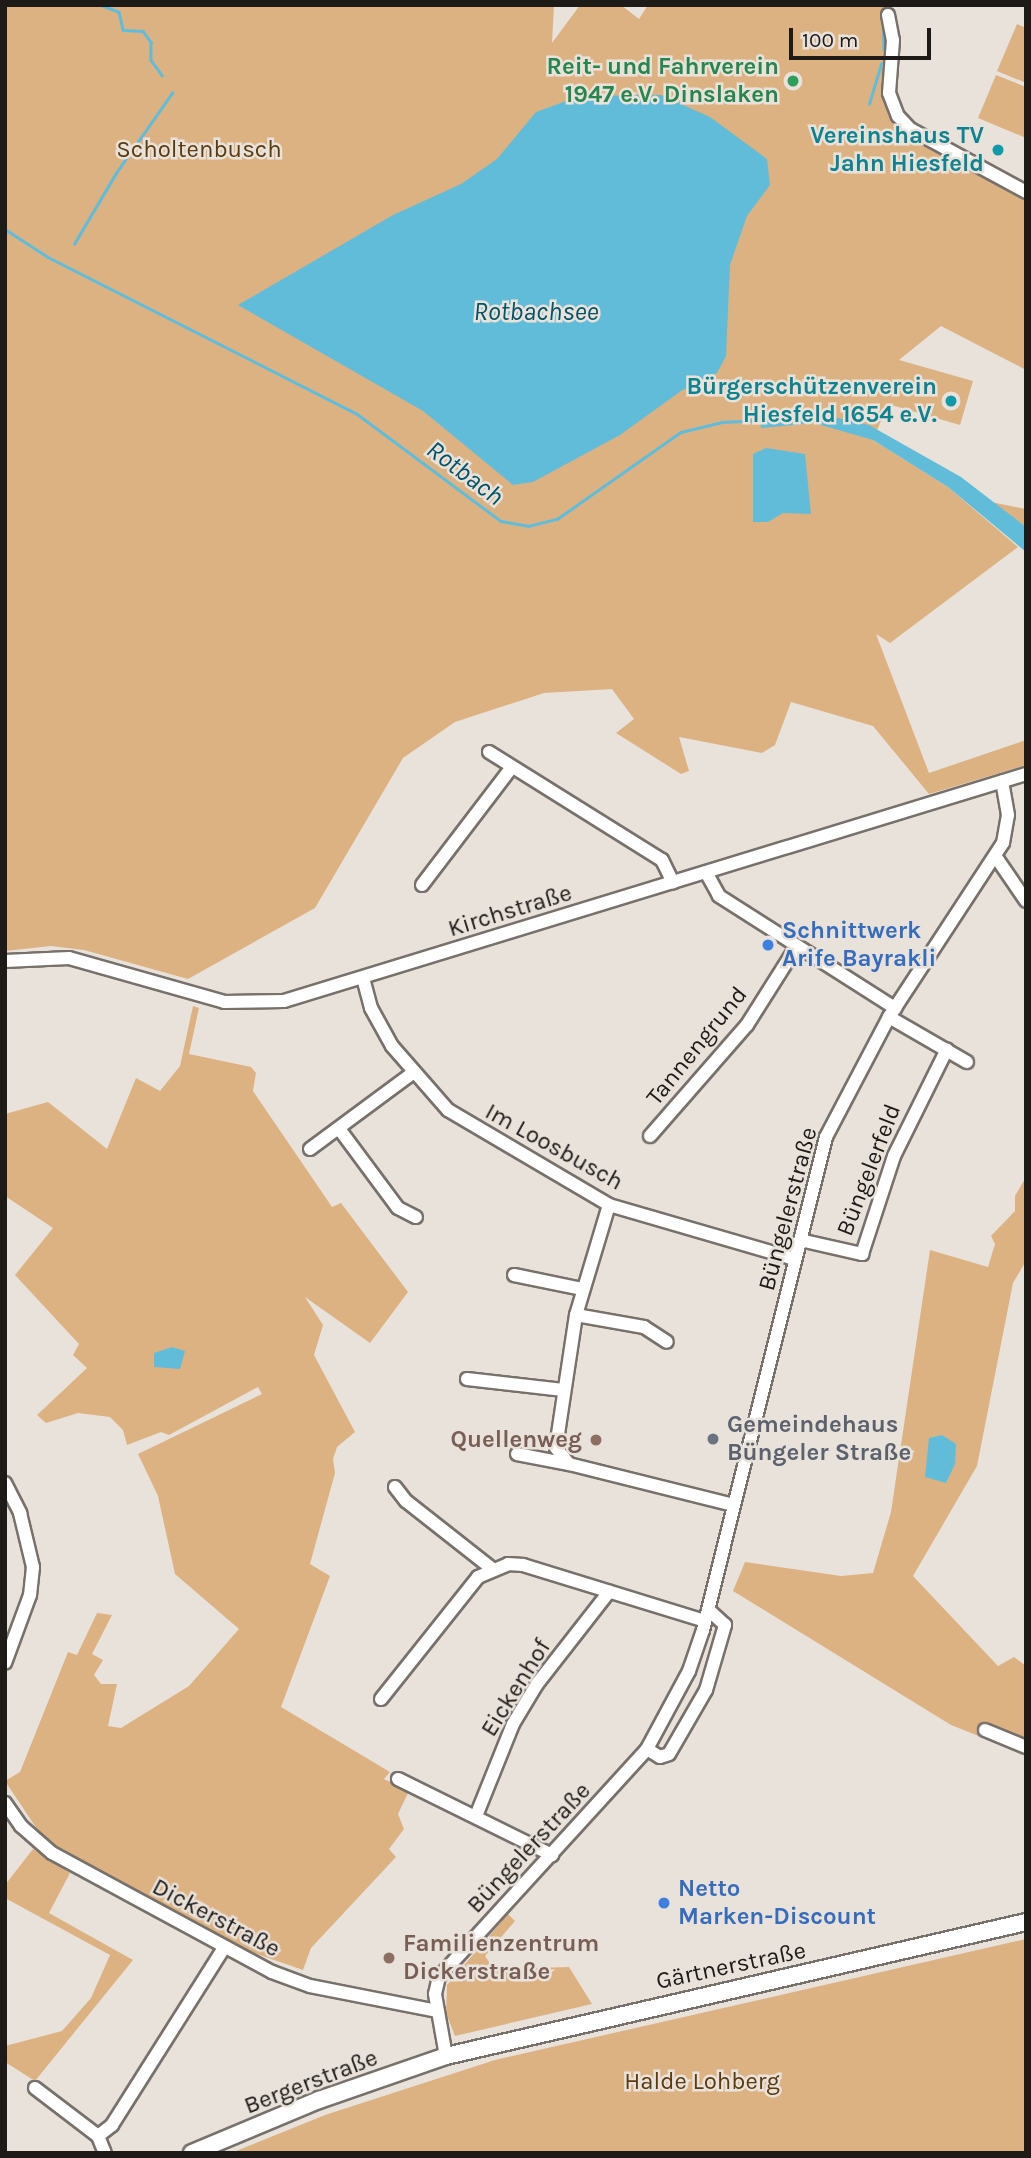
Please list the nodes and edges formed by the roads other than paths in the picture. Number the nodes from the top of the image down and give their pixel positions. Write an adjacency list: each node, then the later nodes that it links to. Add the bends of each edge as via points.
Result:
1 (888, 15): 2 (street, via 892,40 889,93 903,124)
2 (1026, 192)
3 (489, 752): 4 (street)
4 (512, 767): 9 (street, via 662,860); 10 (street)
5 (1024, 775): 6 (street, Kirchstraße)
6 (1002, 782): 7 (street, Büngelerstraße, via 1008,829); 8 (street, Kirchstraße)
7 (996, 857): 11 (street); 15 (street, Büngelerstraße)
8 (707, 874): 9 (street, Kirchstraße); 12 (street, via 719,896)
9 (673, 883): 14 (street, Kirchstraße)
10 (422, 885)
11 (1026, 901)
12 (797, 946): 15 (street); 20 (street, Tannengrund, via 747,1025)
13 (5, 961): 14 (street, Kirchstraße, via 69,958 224,1002 257,1004 305,996)
14 (363, 978): 18 (street, Im Loosbusch, via 371,1008 392,1046)
15 (892, 1013): 16 (street); 24 (street, Büngelerstraße, via 826,1137)
16 (947, 1049): 17 (street); 24 (street, Büngelerfeld, via 894,1156 862,1254)
17 (967, 1062)
18 (414, 1072): 19 (street); 22 (street, Im Loosbusch, via 449,1110)
19 (340, 1130): 21 (street); 23 (street, via 398,1208)
20 (650, 1136)
21 (310, 1149)
22 (609, 1205): 25 (street, Im Loosbusch); 27 (street)
23 (416, 1217)
24 (800, 1240): 25 (street, Büngelerstraße)
25 (795, 1259): 36 (street, Büngelerstraße)
26 (513, 1275): 27 (street)
27 (582, 1289): 28 (street)
28 (576, 1314): 29 (street, via 644,1327); 31 (street)
29 (667, 1342)
30 (467, 1379): 31 (street)
31 (563, 1390): 33 (street, via 556,1448)
32 (516, 1454): 33 (street)
33 (569, 1464): 36 (street)
34 (5, 1483): 40 (street, via 20,1513 33,1567 30,1595)
35 (395, 1487): 37 (street, via 406,1501)
36 (733, 1505): 39 (street, Büngelerstraße)
37 (491, 1568): 38 (street, via 523,1565); 41 (street, via 478,1577)
38 (609, 1592): 39 (street); 47 (street, Eickenhof, via 537,1684 513,1724)
39 (706, 1615): 44 (street, Büngelerstraße, via 672,1709); 44 (street, via 724,1625 706,1690 668,1754 660,1757)
40 (5, 1664)
41 (381, 1699)
42 (985, 1730): 43 (street)
43 (1026, 1747)
44 (647, 1749): 48 (street, Büngelerstraße)
45 (398, 1779): 47 (street)
46 (5, 1803): 50 (street, Dickerstraße, via 21,1826 52,1853)
47 (476, 1816): 48 (street)
48 (552, 1854): 51 (street, Büngelerstraße, via 439,1977)
49 (1026, 1922): 52 (main road, Gärtnerstraße)
50 (225, 1948): 51 (street, Dickerstraße, via 310,1986); 54 (street, via 112,2125)
51 (437, 2011): 52 (street, Büngelerstraße)
52 (446, 2056): 56 (main road, Bergerstraße, via 319,2100)
53 (35, 2088): 54 (street)
54 (99, 2136): 55 (street)
55 (105, 2153)
56 (192, 2153)

